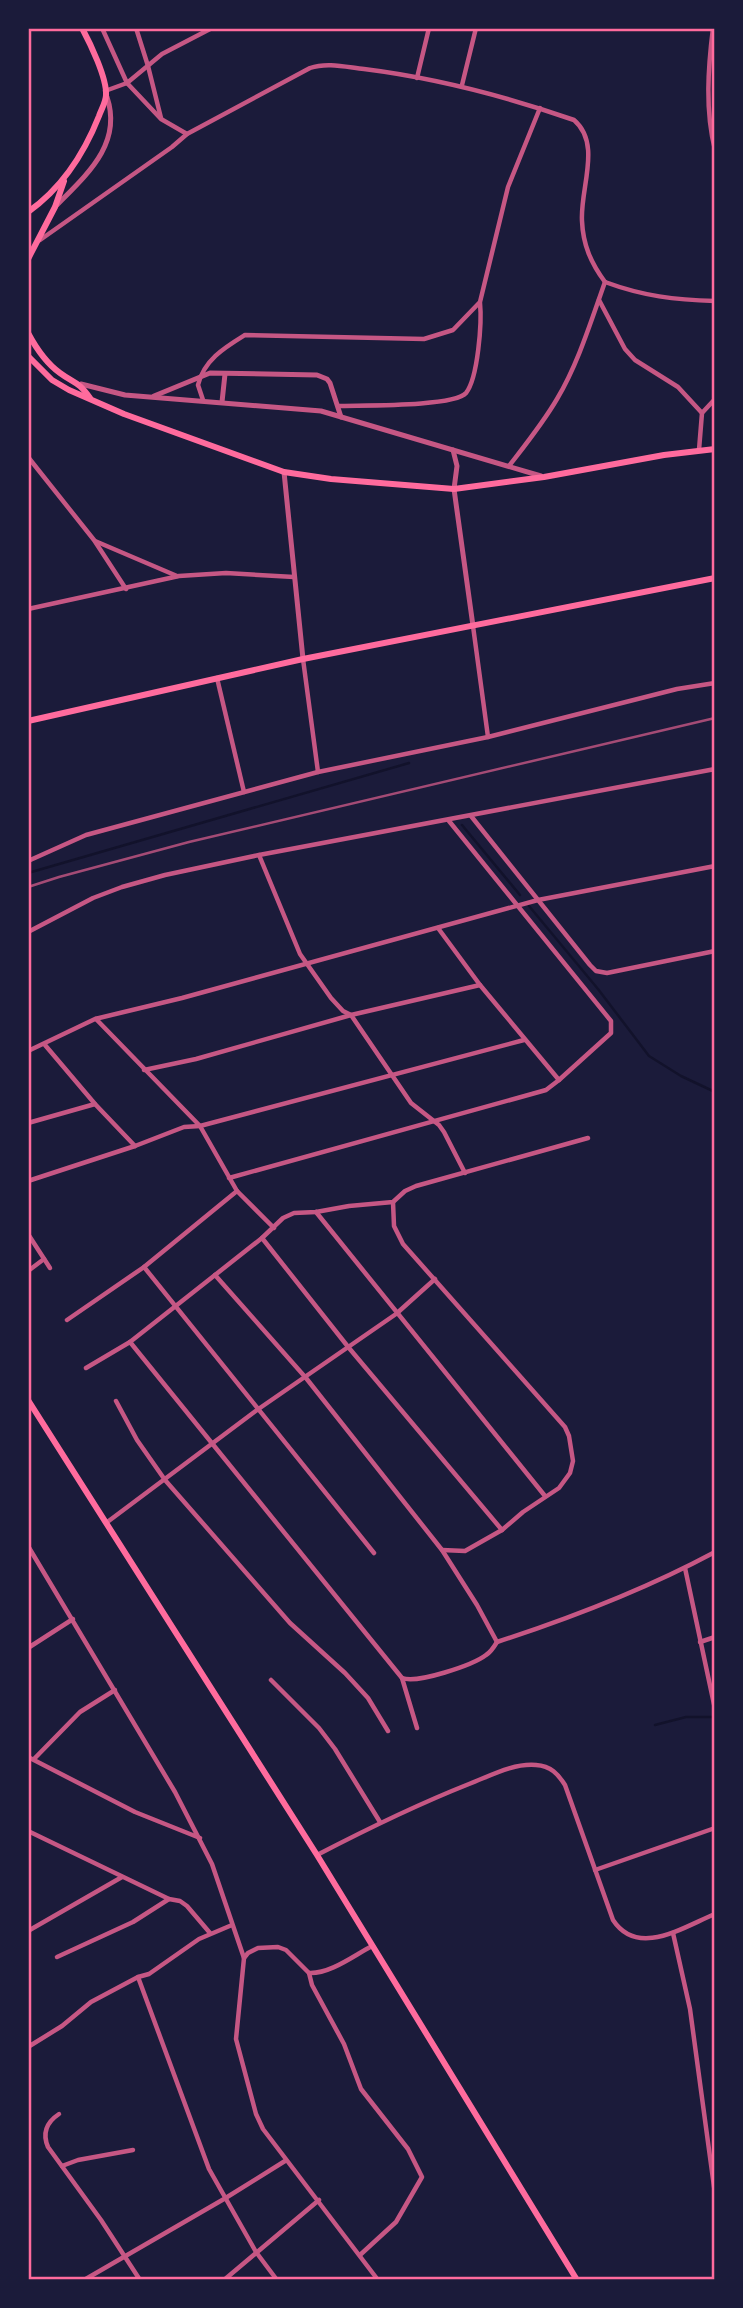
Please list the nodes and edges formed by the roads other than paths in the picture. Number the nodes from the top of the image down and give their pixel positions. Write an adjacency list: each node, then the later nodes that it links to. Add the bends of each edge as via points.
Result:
1 (82, 28): 12 (main road)
2 (102, 28): 10 (street)
3 (136, 28): 8 (street)
4 (212, 28): 8 (street)
5 (429, 28): 9 (street)
6 (476, 28): 11 (street)
7 (713, 28): 16 (street, via 708,99)
8 (148, 66): 10 (street); 14 (street)
9 (417, 78): 11 (street); 15 (street, via 315,66)
10 (127, 83): 12 (street); 14 (street)
11 (462, 85): 13 (street)
12 (106, 93): 17 (main road, via 92,134); 18 (street, via 111,133 106,147 97,163)
13 (540, 108): 22 (street, via 574,120 587,136 583,235 593,265); 25 (street, via 508,187)
14 (161, 119): 15 (street)
15 (187, 134): 20 (street)
16 (715, 150)
17 (66, 176): 18 (main road); 19 (main road)
18 (55, 207): 20 (main road)
19 (28, 212)
20 (38, 242): 21 (main road)
21 (28, 259)
22 (605, 282): 23 (street); 24 (street, via 663,298)
23 (599, 299): 37 (street, via 625,349 678,387); 43 (street, via 558,398)
24 (715, 301)
25 (480, 302): 29 (street, via 453,330 424,339 245,335 214,356); 36 (street, via 481,334 466,393 438,401)
26 (28, 333): 30 (main road, via 48,363)
27 (28, 356): 32 (main road, via 52,380)
28 (225, 374): 29 (street); 35 (street); 36 (street, via 322,376 330,383)
29 (200, 376): 31 (street); 34 (street)
30 (81, 384): 31 (street); 32 (main road)
31 (151, 397): 34 (street)
32 (92, 399): 44 (main road)
33 (715, 399): 37 (street)
34 (203, 400): 35 (street)
35 (222, 402): 38 (street)
36 (338, 406): 38 (street)
37 (702, 413): 41 (street)
38 (341, 417): 40 (street)
39 (715, 449): 41 (main road)
40 (453, 450): 43 (street); 46 (street, via 457,466)
41 (699, 450): 45 (main road)
42 (28, 457): 47 (street)
43 (509, 466): 45 (street)
44 (284, 472): 46 (main road); 49 (street)
45 (544, 477): 46 (main road)
46 (454, 489): 53 (street)
47 (94, 540): 48 (street); 51 (street)
48 (179, 576): 49 (street); 51 (street)
49 (293, 577): 54 (street)
50 (715, 578): 53 (main road)
51 (126, 589): 52 (street)
52 (28, 609)
53 (474, 626): 54 (main road); 58 (street)
54 (303, 659): 55 (main road); 60 (street)
55 (217, 678): 57 (main road); 61 (street)
56 (715, 683): 58 (street)
57 (28, 721)
58 (488, 737): 60 (street)
59 (715, 769): 62 (street)
60 (318, 772): 61 (street)
61 (244, 792): 65 (street, via 86,835)
62 (471, 816): 63 (street); 67 (street)
63 (448, 821): 64 (street); 68 (street)
64 (259, 855): 70 (street, via 122,887); 72 (street, via 291,936)
65 (28, 861)
66 (715, 866): 67 (street)
67 (538, 900): 68 (street); 71 (street, via 596,971 607,973)
68 (519, 906): 69 (street); 81 (street, via 611,1021 612,1030)
69 (438, 928): 72 (street); 73 (street)
70 (28, 932)
71 (715, 951)
72 (307, 963): 74 (street, via 331,999); 75 (street)
73 (480, 985): 74 (street); 76 (street)
74 (351, 1016): 79 (street); 80 (street)
75 (96, 1019): 77 (street); 79 (street)
76 (524, 1041): 80 (street); 81 (street)
77 (44, 1044): 78 (street); 82 (street)
78 (28, 1051)
79 (144, 1070): 85 (street)
80 (390, 1075): 83 (street, via 417,1109); 85 (street)
81 (559, 1080): 83 (street, via 546,1090)
82 (95, 1104): 84 (street); 87 (street)
83 (435, 1121): 88 (street); 89 (street)
84 (28, 1123)
85 (200, 1126): 87 (street, via 184,1127); 89 (street)
86 (588, 1138): 88 (street)
87 (135, 1146): 90 (street)
88 (465, 1174): 92 (street, via 416,1186)
89 (229, 1178): 91 (street)
90 (28, 1181)
91 (237, 1191): 94 (street); 98 (street)
92 (393, 1202): 93 (street); 102 (street, via 397,1234)
93 (316, 1212): 94 (street, via 294,1213); 104 (street)
94 (274, 1228): 96 (street)
95 (28, 1234): 97 (street)
96 (262, 1238): 101 (street); 107 (street)
97 (44, 1259): 99 (street); 100 (street)
98 (144, 1267): 103 (street); 105 (street)
99 (50, 1268)
100 (28, 1271)
101 (215, 1275): 103 (street); 109 (street)
102 (435, 1279): 104 (street); 115 (street, via 565,1427 573,1461 570,1473 559,1488)
103 (175, 1306): 106 (street); 112 (street)
104 (396, 1314): 107 (street); 115 (street)
105 (67, 1320)
106 (130, 1342): 108 (street); 113 (street)
107 (349, 1348): 109 (street); 117 (street)
108 (86, 1368)
109 (306, 1378): 112 (street); 119 (street)
110 (28, 1400): 116 (main road)
111 (116, 1401): 114 (street)
112 (257, 1410): 113 (street); 121 (street)
113 (211, 1445): 114 (street); 128 (street)
114 (165, 1480): 116 (street); 133 (street, via 290,1623 368,1698)
115 (545, 1496): 117 (street)
116 (105, 1524): 139 (main road)
117 (502, 1530): 119 (street, via 465,1550)
118 (28, 1546): 123 (street)
119 (442, 1550): 125 (street)
120 (715, 1552): 122 (street)
121 (374, 1553)
122 (685, 1568): 125 (street, via 576,1615); 126 (street)
123 (73, 1619): 127 (street); 130 (street)
124 (715, 1637): 126 (street)
125 (497, 1642): 128 (street, via 487,1655 465,1665 422,1678)
126 (700, 1642): 131 (street)
127 (28, 1648)
128 (402, 1678): 132 (street)
129 (271, 1679): 135 (street, via 319,1728)
130 (115, 1690): 134 (street, via 80,1712); 138 (street)
131 (715, 1709)
132 (417, 1728)
133 (388, 1731)
134 (31, 1758): 138 (street, via 135,1812)
135 (380, 1822): 139 (street); 140 (street, via 508,1769 548,1767 565,1785)
136 (715, 1828): 140 (street)
137 (28, 1831): 141 (street)
138 (201, 1839): 144 (street)
139 (317, 1855): 148 (main road)
140 (595, 1870): 147 (street, via 620,1930 636,1939)
141 (123, 1877): 142 (street); 145 (street)
142 (169, 1899): 146 (street, via 187,1906); 149 (street, via 133,1922)
143 (715, 1914): 147 (street)
144 (232, 1925): 146 (street); 150 (street)
145 (28, 1931)
146 (210, 1933): 152 (street)
147 (673, 1933): 158 (street, via 690,2009)
148 (372, 1946): 151 (street, via 328,1969); 169 (main road)
149 (57, 1958)
150 (244, 1958): 151 (street, via 258,1948 278,1947); 156 (street, via 236,2039 262,2130)
151 (309, 1973): 163 (street, via 360,2089 408,2149 422,2177 396,2222)
152 (138, 1978): 153 (street, via 91,2002); 159 (street)
153 (30, 2047)
154 (59, 2114): 157 (street, via 45,2133 48,2147)
155 (133, 2150): 157 (street)
156 (285, 2161): 159 (street); 160 (street)
157 (62, 2166): 162 (street)
158 (715, 2194)
159 (224, 2199): 161 (street); 162 (street)
160 (319, 2200): 161 (street); 163 (street)
161 (256, 2252): 166 (street); 167 (street)
162 (125, 2255): 164 (street); 165 (street)
163 (360, 2255): 168 (street)
164 (84, 2280)
165 (140, 2280)
166 (224, 2280)
167 (277, 2280)
168 (378, 2280)
169 (577, 2280)

